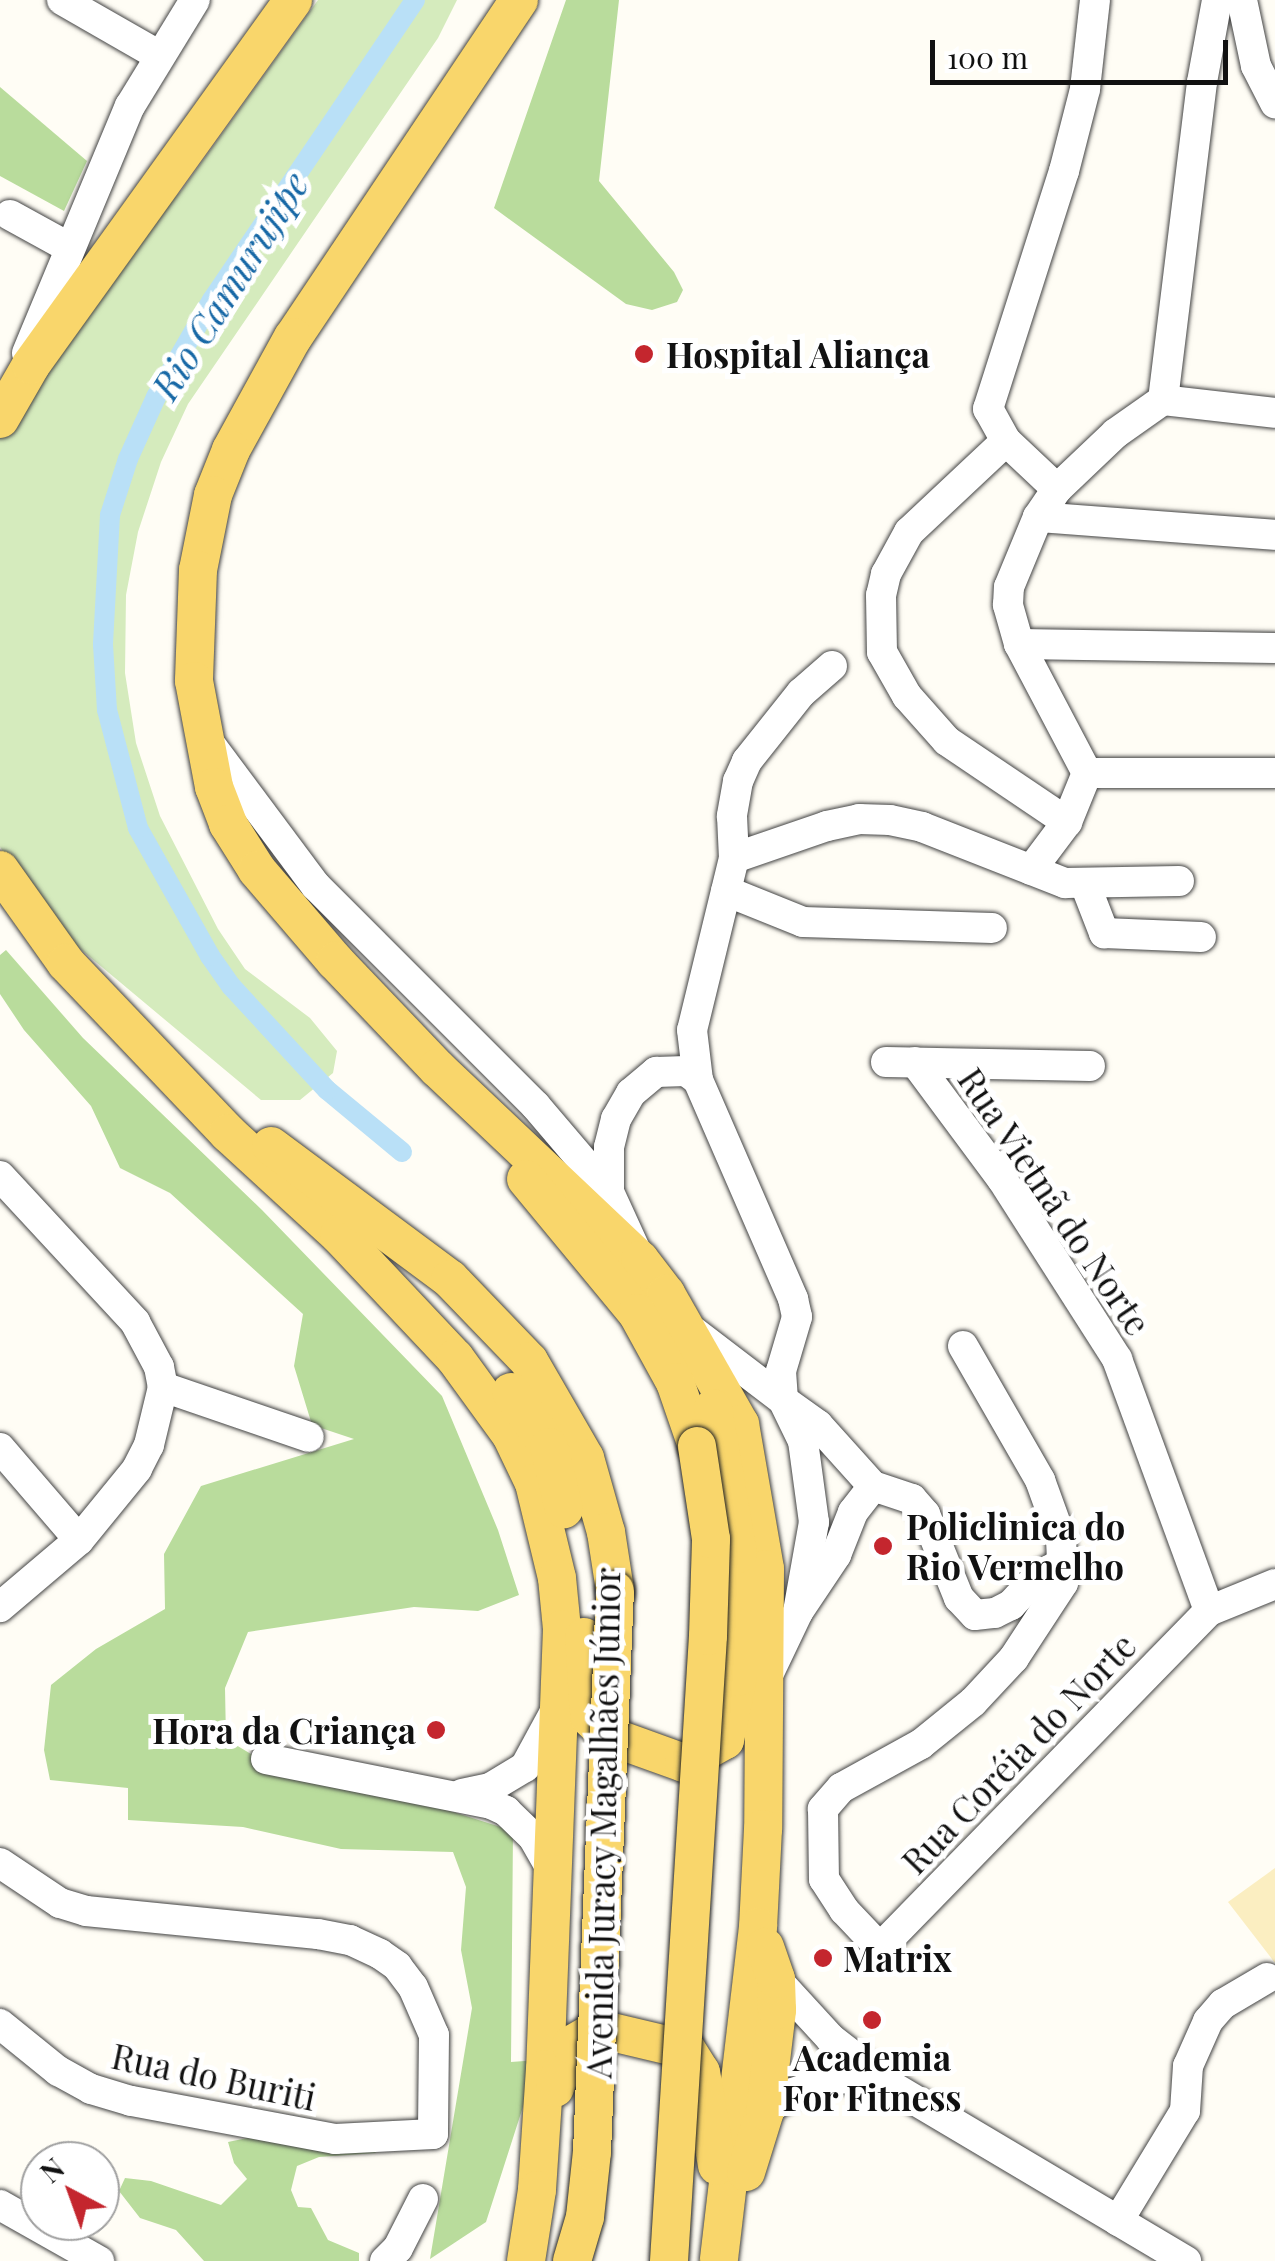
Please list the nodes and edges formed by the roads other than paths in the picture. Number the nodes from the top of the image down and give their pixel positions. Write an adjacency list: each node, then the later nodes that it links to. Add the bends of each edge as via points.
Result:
1 (62, 0): 8 (street)
2 (195, 0): 8 (street)
3 (293, 0): 13 (main road)
4 (519, 0): 22 (main road, via 294,337 231,450 213,495 195,599)
5 (1095, 0): 15 (street, via 1085,88 1064,171 989,398 992,423)
6 (1217, 0): 12 (street)
7 (1242, 0): 9 (street, via 1256,66)
8 (158, 55): 11 (street)
9 (1275, 103)
10 (10, 215): 11 (street)
11 (70, 248): 13 (street)
12 (1163, 400): 14 (street); 16 (street)
13 (3, 411)
14 (1275, 413)
15 (1006, 441): 16 (street); 25 (street, via 910,532 881,595 882,652 907,696 947,741)
16 (1057, 488): 17 (street)
17 (1038, 517): 18 (street); 19 (street, via 1010,587)
18 (1275, 535)
19 (1019, 644): 20 (street); 23 (street)
20 (1275, 648)
21 (832, 666): 26 (street, via 747,761 732,816)
22 (200, 729): 36 (main road, via 228,824 257,870); 40 (street, via 316,886 535,1105)
23 (1087, 773): 24 (street); 25 (street)
24 (1275, 773)
25 (1067, 822): 28 (street)
26 (734, 858): 28 (street, via 859,819 922,827); 31 (street)
27 (0, 870): 32 (main road, Avenida Juracy Magalhães Júnior)
28 (1031, 870): 30 (street)
29 (1179, 881): 30 (street)
30 (1085, 884): 34 (street, via 1104,933)
31 (726, 891): 33 (street, via 803,922); 37 (street, via 695,1014)
32 (17, 918): 38 (main road, Avenida Juracy Magalhães Júnior)
33 (992, 928)
34 (1201, 937)
35 (1090, 1066): 55 (street, Rua Vietnã do Norte, via 900,1062 1002,1179 1117,1359)
36 (437, 1068): 42 (main road); 78 (main road, bridge, via 637,1313 675,1382 697,1446 711,1539 708,1636)
37 (698, 1080): 40 (street, via 686,1071 656,1072 631,1093 609,1146); 43 (street, via 793,1299 797,1317)
38 (188, 1087): 41 (main road, Avenida Juracy Magalhães Júnior, via 228,1134); 77 (main road, Avenida Juracy Magalhães Júnior, bridge, via 450,1279 529,1360 585,1458 615,1590 592,2152)
39 (0, 1176): 46 (street, via 135,1322)
40 (609, 1192): 42 (street)
41 (339, 1234): 45 (main road, via 402,1268 484,1352 549,1447 581,1580 588,1717 609,1736 684,1763 725,1740 738,1676 738,1554); 58 (main road, Avenida Juracy Magalhães Júnior, via 480,1388 534,1483 558,1578)
42 (640, 1260): 45 (main road)
43 (788, 1346): 45 (street, via 766,1362); 47 (street)
44 (963, 1346): 52 (street, via 1033,1465)
45 (724, 1371): 47 (street); 57 (main road, via 750,1462 765,1569)
46 (163, 1388): 48 (street); 51 (street, via 136,1469)
47 (783, 1400): 50 (street, via 818,1425); 56 (street, via 800,1431 812,1481 811,1559)
48 (309, 1437)
49 (0, 1448): 51 (street)
50 (873, 1486): 52 (street, via 912,1500 925,1514 959,1598 976,1615 1011,1605); 56 (street)
51 (79, 1540): 54 (street)
52 (1064, 1562): 55 (street, Rua Coréia do Norte, via 1063,1583 1052,1602 996,1679 945,1726 841,1788 822,1809 824,1879 880,1948)
53 (1275, 1584): 55 (street)
54 (0, 1607)
55 (1209, 1610)
56 (798, 1612): 57 (street)
57 (766, 1681): 63 (main road)
58 (560, 1698): 60 (street, via 525,1767 490,1788); 62 (main road, Avenida Juracy Magalhães Júnior)
59 (266, 1759): 60 (street)
60 (452, 1796): 62 (street, via 506,1811 533,1837)
61 (0, 1863): 66 (street, Rua do Buriti, via 60,1903 86,1910 318,1934 380,1954 413,1986 434,2035 433,2134 335,2139 131,2101 58,2071)
62 (553, 1872): 69 (main road, Avenida Juracy Magalhães Júnior)
63 (758, 1927): 65 (main road); 71 (main road)
64 (1267, 1978): 73 (street, via 1208,2021 1188,2066 1186,2111)
65 (776, 1979): 67 (street, via 830,2038); 68 (main road)
66 (0, 2024)
67 (894, 2087): 68 (street, via 831,2080); 73 (street)
68 (765, 2111): 79 (main road)
69 (540, 2154): 71 (main road, via 571,2045 599,2029 653,2040 687,2050 700,2072); 76 (main road, Avenida Juracy Magalhães Júnior)
70 (423, 2199): 75 (street)
71 (724, 2203): 79 (main road)
72 (0, 2206): 74 (street)
73 (1118, 2222): 80 (street)
74 (99, 2258)
75 (386, 2261)
76 (526, 2261)
77 (572, 2261)
78 (669, 2261)
79 (720, 2261)
80 (1186, 2261)

